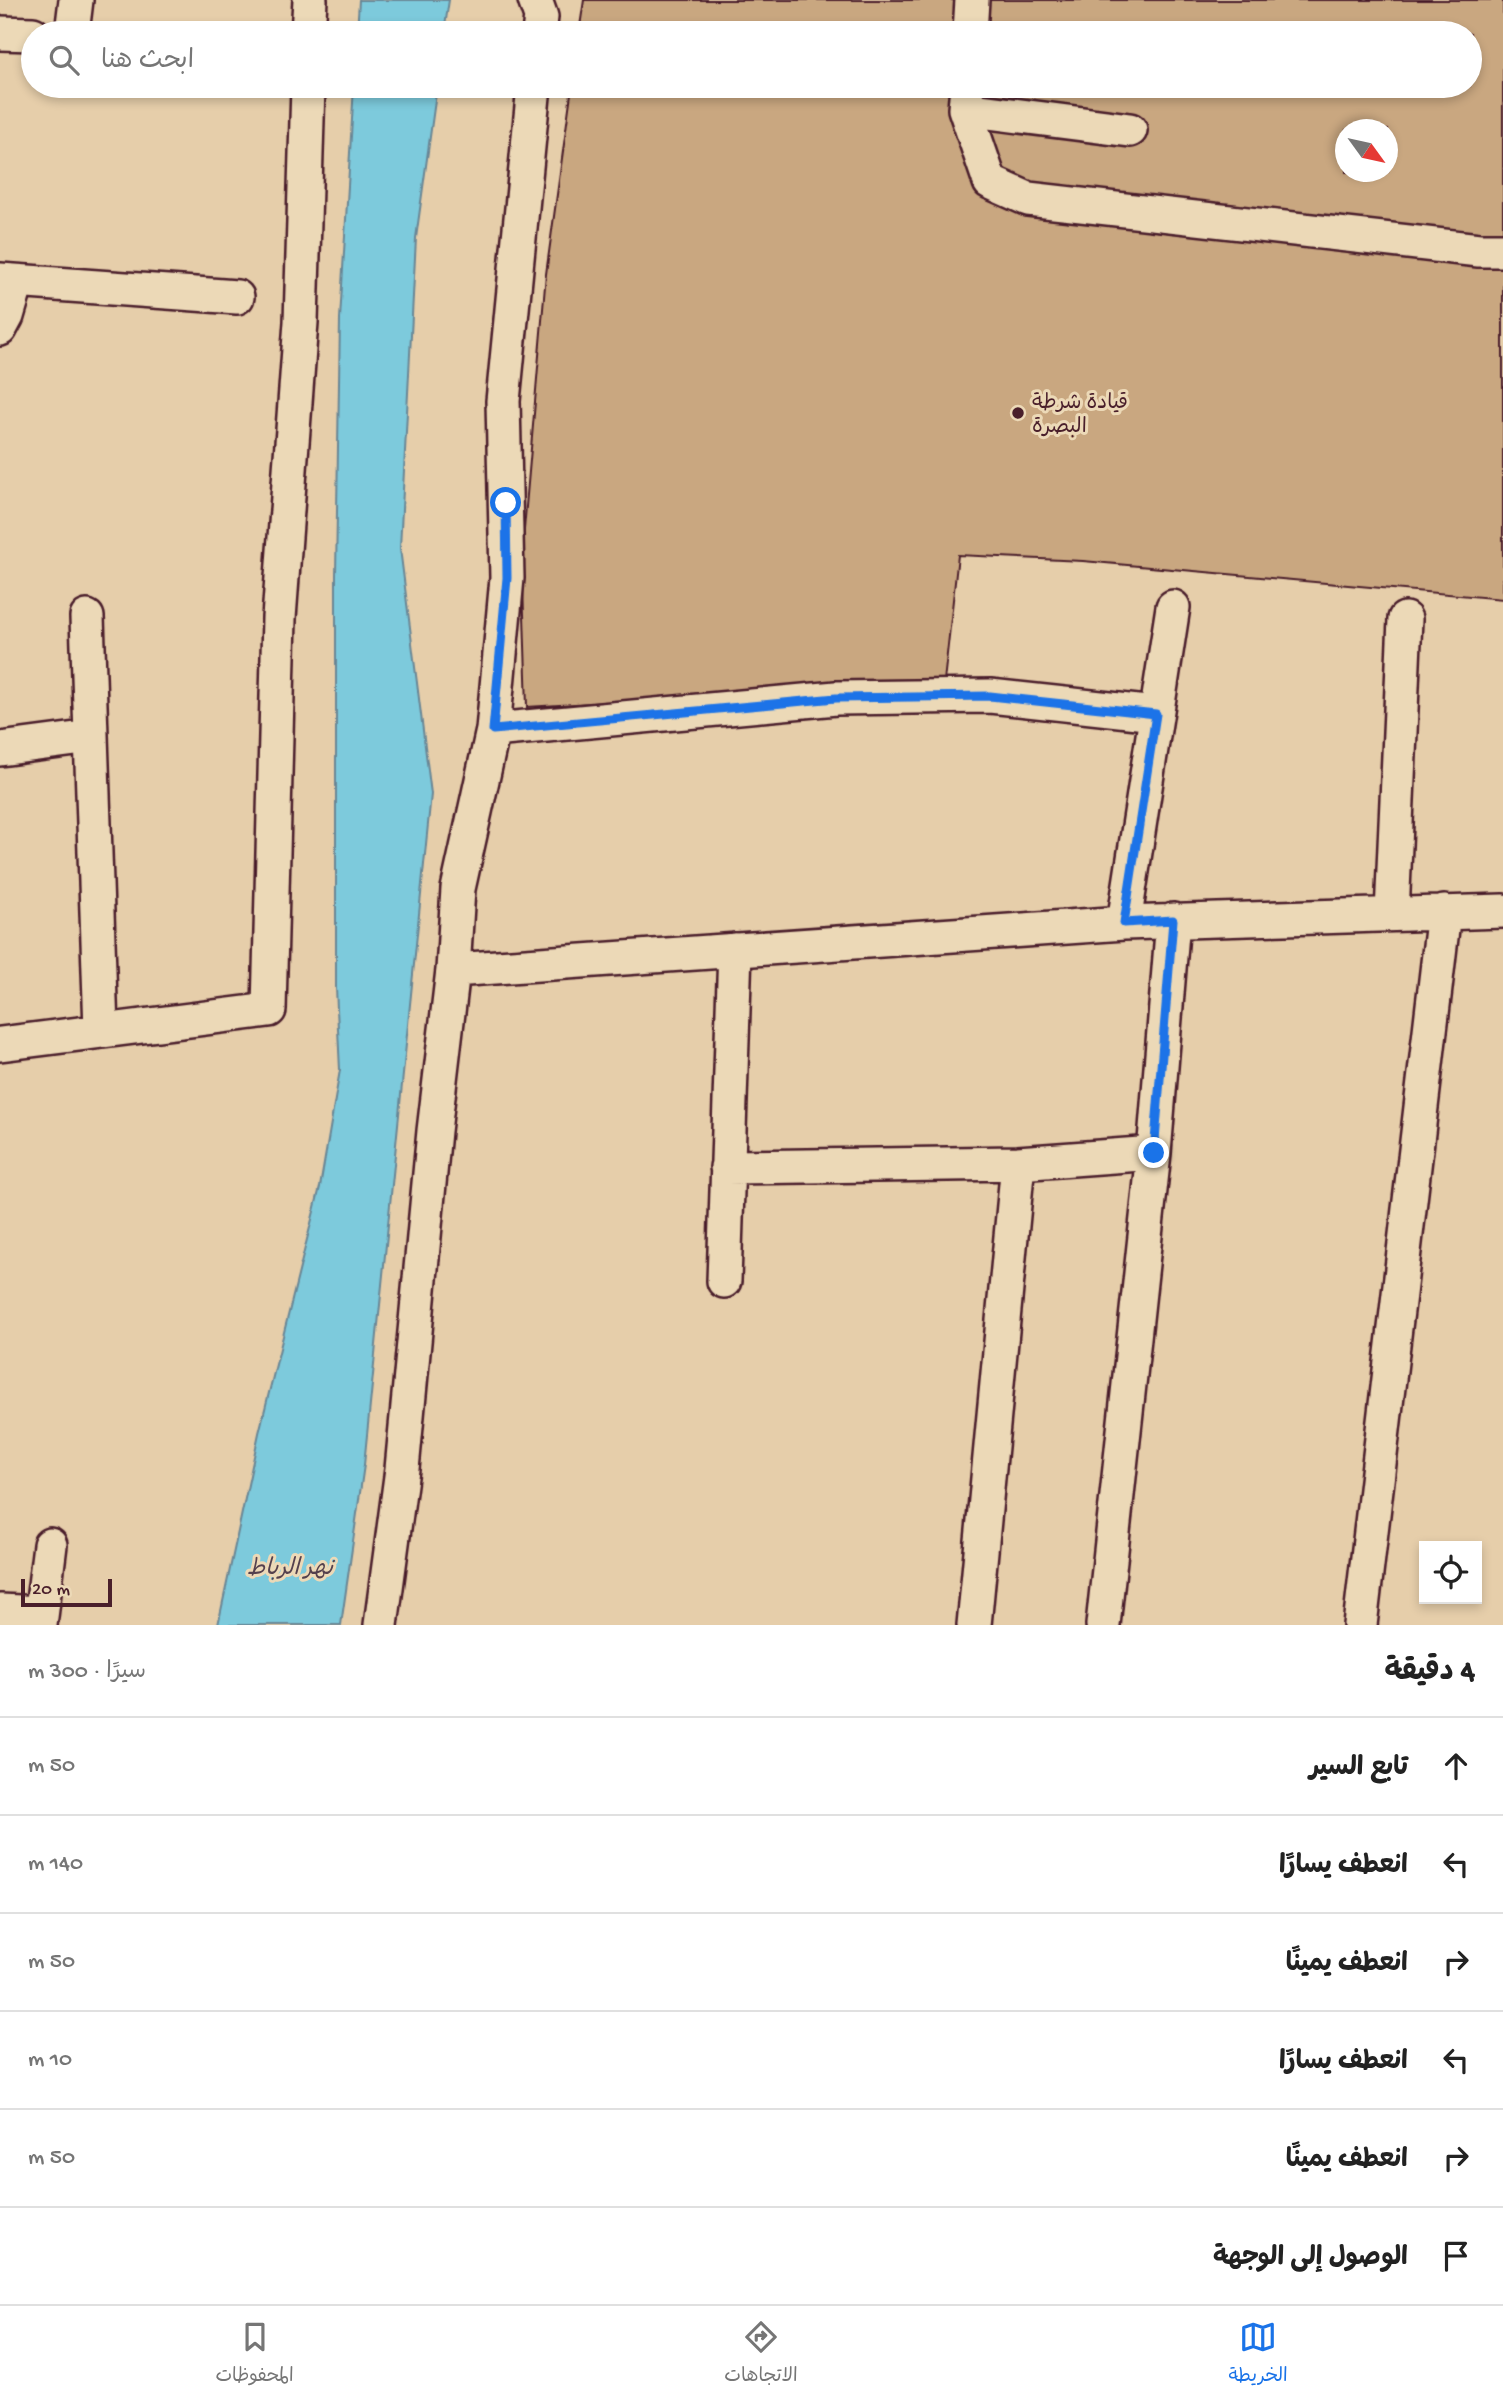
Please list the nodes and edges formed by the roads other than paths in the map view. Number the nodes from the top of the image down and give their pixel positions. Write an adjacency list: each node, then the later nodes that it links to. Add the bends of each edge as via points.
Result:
1 (76, 0): 5 (street)
2 (310, 0): 6 (street)
3 (535, 0): 7 (street)
4 (972, 0): 8 (street)
5 (73, 21)
6 (309, 21)
7 (540, 21)
8 (971, 21)
9 (0, 33): 10 (street)
10 (21, 34)
11 (309, 98): 34 (street, via 301,322 279,618 269,1010)
12 (533, 98): 24 (street, via 503,401 507,578)
13 (966, 98): 16 (street, via 990,182 1028,199)
14 (971, 98): 15 (street)
15 (1130, 130)
16 (1503, 250)
17 (9, 281): 18 (street); 19 (street, via 7,316)
18 (237, 297)
19 (0, 329)
20 (1173, 607): 23 (street)
21 (87, 617): 25 (street)
22 (1405, 619): 29 (street)
23 (1156, 714): 24 (street, via 990,696 836,698); 31 (street)
24 (493, 730): 33 (street, via 458,889)
25 (92, 737): 26 (street); 34 (street)
26 (0, 750)
27 (1503, 911): 28 (street)
28 (1444, 912): 29 (street); 46 (street)
29 (1392, 914): 30 (street)
30 (1173, 920): 31 (street); 36 (street)
31 (1124, 923): 32 (street)
32 (735, 950): 33 (street); 38 (street)
33 (453, 970): 43 (street, via 402,1469)
34 (101, 1030): 35 (street)
35 (0, 1044)
36 (1154, 1153): 37 (street); 45 (street)
37 (1018, 1163): 38 (street); 44 (street)
38 (727, 1167): 39 (street)
39 (724, 1281)
40 (50, 1545): 42 (street)
41 (0, 1611): 42 (street)
42 (40, 1619)
43 (381, 1625)
44 (974, 1625)
45 (1103, 1625)
46 (1360, 1625)

